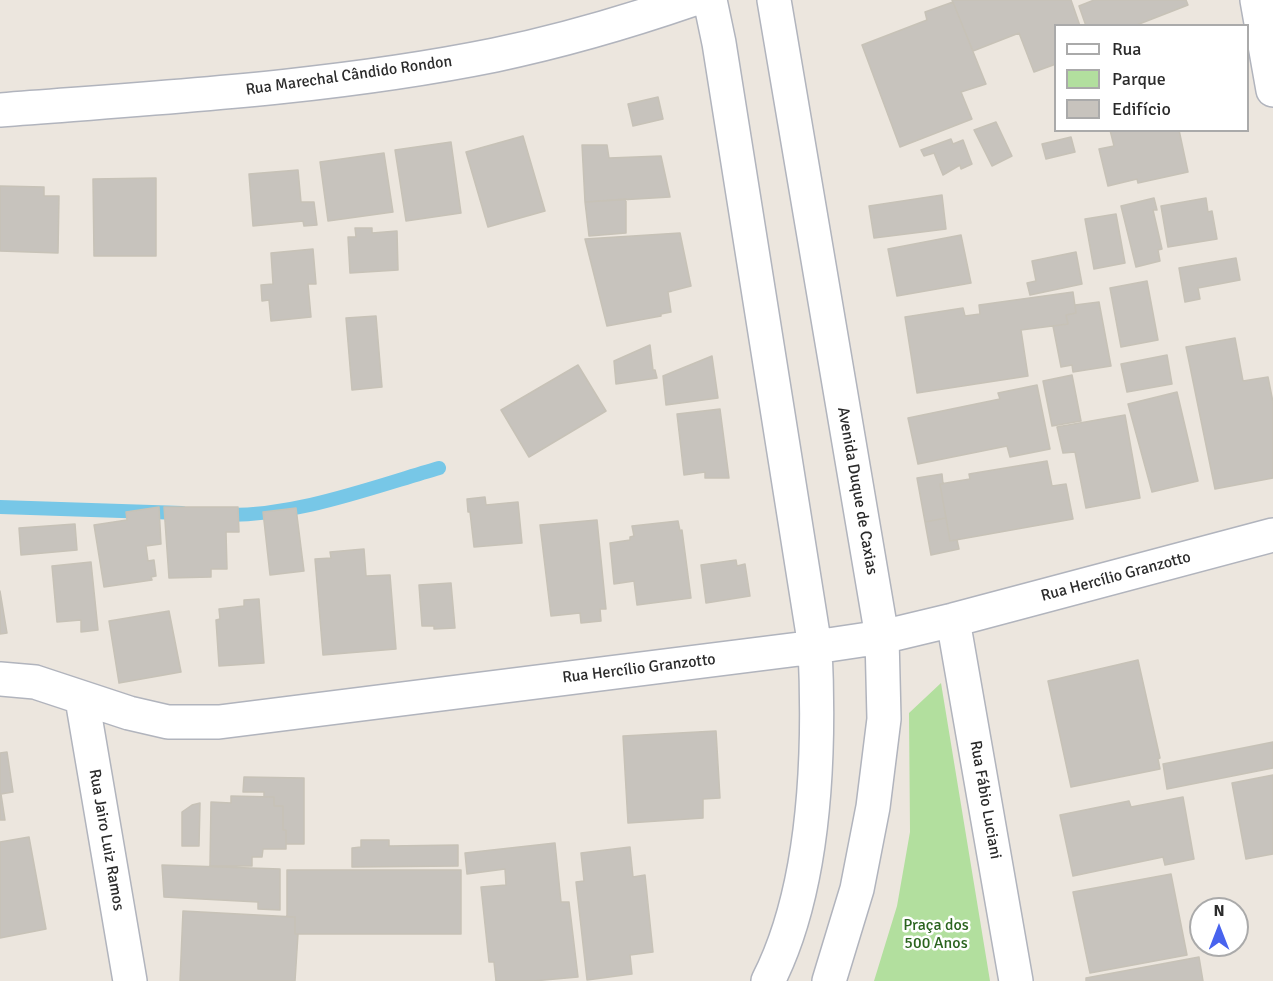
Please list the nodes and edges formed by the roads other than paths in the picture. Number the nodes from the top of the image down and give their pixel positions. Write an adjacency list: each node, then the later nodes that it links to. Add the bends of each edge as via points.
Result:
1 (691, 0): 6 (street, Rua Marechal Cândido Rondon, via 601,29 495,55 374,75 236,91)
2 (710, 0): 10 (street)
3 (774, 0): 9 (street, Avenida Duque de Caxias)
4 (1257, 0): 5 (street)
5 (1273, 90)
6 (0, 110)
7 (1273, 535): 8 (street, Rua Hercílio Granzotto)
8 (953, 620): 9 (street, Rua Hercílio Granzotto); 16 (street, Rua Fábio Luciani)
9 (882, 637): 10 (street, Rua Hercílio Granzotto); 15 (street, Avenida Duque de Caxias, via 884,719 873,807 857,889)
10 (814, 647): 12 (street, Rua Hercílio Granzotto, via 219,722 168,722); 14 (street, via 817,733 806,852 795,908)
11 (0, 679): 12 (street, Rua Hercílio Granzotto, via 35,682)
12 (82, 699): 13 (street, Rua Jairo Luiz Ramos)
13 (130, 981)
14 (768, 981)
15 (829, 981)
16 (1016, 981)

